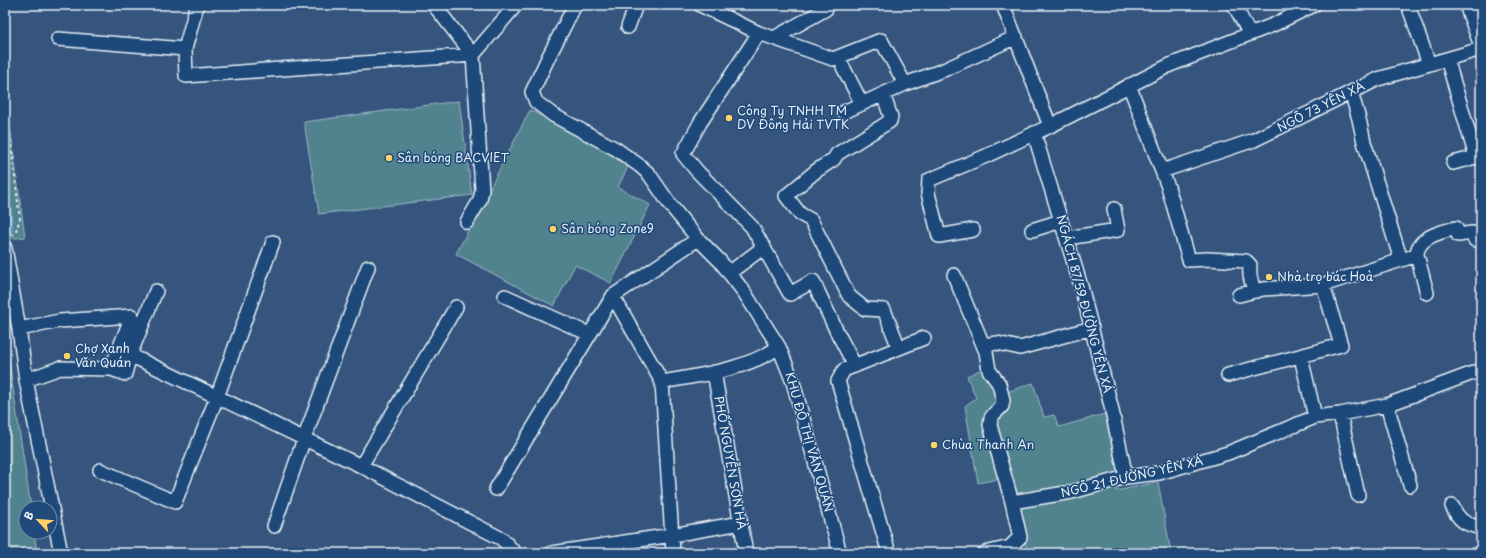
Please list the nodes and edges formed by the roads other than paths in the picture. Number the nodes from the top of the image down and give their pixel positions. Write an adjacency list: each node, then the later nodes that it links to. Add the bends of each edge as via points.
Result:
1 (197, 5): 21 (street)
2 (434, 5): 22 (street)
3 (516, 5): 22 (street)
4 (575, 5): 43 (street, KHU ĐÔ THỊ VĂN QUÁN, via 532,92 536,102 553,115 616,149 640,166 649,174)
5 (636, 5): 13 (street)
6 (700, 5): 15 (street)
7 (1003, 5): 17 (street)
8 (1234, 5): 16 (street)
9 (1408, 5): 25 (street)
10 (1466, 5): 14 (street)
11 (1310, 6): 16 (street)
12 (826, 9): 18 (street)
13 (628, 27)
14 (1478, 31): 20 (street)
15 (759, 33): 18 (street); 46 (street, via 700,123 683,154 697,172 752,227)
16 (1250, 34): 27 (street, via 1170,65)
17 (1016, 37): 26 (street, via 946,69); 32 (street)
18 (774, 38): 24 (street)
19 (58, 39): 21 (street)
20 (1481, 48): 23 (street, NGÕ 73 YÊN XÁ)
21 (185, 49): 22 (street, via 186,76)
22 (473, 56): 38 (street, via 482,190 480,200)
23 (1447, 59): 25 (street, NGÕ 73 YÊN XÁ); 34 (street, via 1476,157)
24 (833, 64): 26 (street, via 881,40); 30 (street)
25 (1429, 64): 28 (street, NGÕ 73 YÊN XÁ, via 1366,83)
26 (905, 84): 29 (street)
27 (1129, 85): 32 (street); 35 (street)
28 (1352, 92): 35 (street, NGÕ 73 YÊN XÁ, via 1254,140); 48 (street, via 1364,142)
29 (883, 94): 30 (street); 66 (street, via 890,121 837,154 834,160 786,196 800,214 811,220 849,296 865,309 884,310)
30 (862, 104): 31 (street)
31 (844, 112)
32 (1050, 126): 33 (street)
33 (1034, 133): 37 (street, NGÁCH 87/59 ĐƯỜNG YÊN XÁ); 39 (street, via 929,180 928,193 939,236)
34 (1453, 163)
35 (1162, 171): 54 (street, via 1190,260 1246,262 1250,266 1251,285)
36 (1114, 209): 41 (street, via 1118,230)
37 (1061, 221): 40 (street); 41 (street, NGÁCH 87/59 ĐƯỜNG YÊN XÁ)
38 (467, 222)
39 (973, 230)
40 (1032, 230)
41 (1067, 238): 60 (street, NGÁCH 87/59 ĐƯỜNG YÊN XÁ)
42 (1481, 238): 47 (street, via 1475,240 1472,233 1458,235 1456,228 1423,241 1417,249)
43 (698, 239): 50 (street, KHU ĐÔ THỊ VĂN QUÁN); 58 (street)
44 (273, 242): 76 (street)
45 (7, 244): 61 (street)
46 (764, 247): 50 (street); 69 (street, via 790,294 813,281)
47 (1417, 255): 48 (street); 55 (street)
48 (1401, 260): 52 (street)
49 (368, 267): 80 (street)
50 (729, 273): 65 (street, KHU ĐÔ THỊ VĂN QUÁN)
51 (954, 275): 64 (street)
52 (1323, 285): 54 (street); 68 (street, via 1341,345)
53 (156, 291): 67 (street)
54 (1256, 291): 56 (street)
55 (1427, 293)
56 (1239, 295)
57 (506, 296): 62 (street)
58 (613, 296): 62 (street); 75 (street)
59 (456, 307): 81 (street)
60 (1092, 328): 64 (street, via 1020,348 996,343); 83 (street, NGÁCH 87/59 ĐƯỜNG YÊN XÁ)
61 (19, 329): 70 (street, via 60,321 132,316); 74 (street)
62 (589, 334): 85 (street)
63 (924, 338): 66 (street)
64 (983, 345): 87 (street, via 989,370 1000,384 1003,400 1002,406 991,418 990,425)
65 (779, 347): 72 (street, via 754,361); 98 (street, KHU ĐÔ THỊ VĂN QUÁN, via 793,382)
66 (899, 348): 69 (street)
67 (130, 355): 70 (street, via 125,374); 76 (street)
68 (1301, 356): 73 (street); 79 (street)
69 (855, 366): 99 (street, via 844,370 838,381)
70 (111, 369): 74 (street, via 60,368)
71 (1481, 370): 77 (street, NGÕ 21 ĐƯỜNG YÊN XÁ)
72 (714, 372): 75 (street); 89 (street, PHỐ NGUYỄN SƠN HÀ)
73 (1228, 375)
74 (26, 380): 93 (street)
75 (662, 382): 92 (street)
76 (217, 397): 80 (street); 82 (street, via 175,502)
77 (1387, 404): 78 (street, NGÕ 21 ĐƯỜNG YÊN XÁ); 84 (street)
78 (1340, 414): 79 (street, NGÕ 21 ĐƯỜNG YÊN XÁ); 86 (street)
79 (1315, 417): 83 (street, NGÕ 21 ĐƯỜNG YÊN XÁ, via 1228,453 1159,473)
80 (304, 439): 81 (street); 90 (street)
81 (361, 466): 94 (street, via 502,539)
82 (100, 470)
83 (1126, 477): 87 (street, NGÕ 21 ĐƯỜNG YÊN XÁ, via 1072,492)
84 (1410, 485)
85 (496, 489)
86 (1358, 495)
87 (1012, 502): 100 (street, via 1020,537 1010,547)
88 (1452, 506): 91 (street, via 1462,521)
89 (741, 523): 92 (street); 97 (street, PHỐ NGUYỄN SƠN HÀ)
90 (274, 526)
91 (1481, 528)
92 (672, 535): 95 (street); 96 (street)
93 (61, 553)
94 (515, 553)
95 (552, 553)
96 (673, 553)
97 (746, 553)
98 (840, 553)
99 (889, 553)
100 (985, 553)

